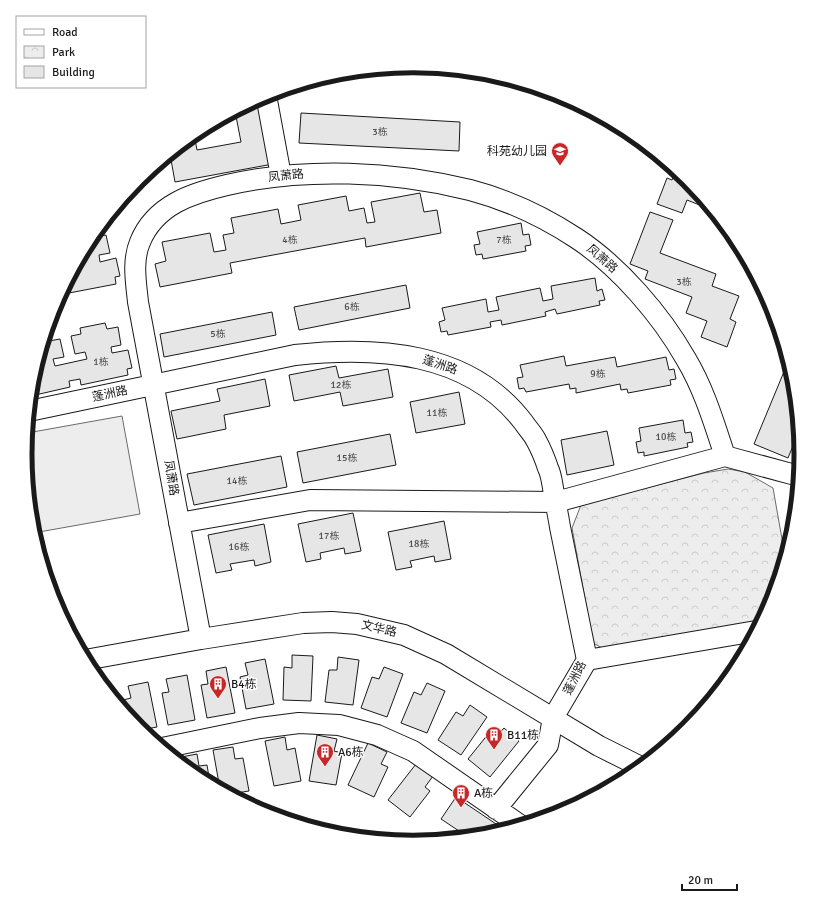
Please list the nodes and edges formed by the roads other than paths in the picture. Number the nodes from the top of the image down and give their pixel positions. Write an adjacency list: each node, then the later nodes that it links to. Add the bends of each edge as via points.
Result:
1 (267, 102): 2 (street)
2 (281, 176): 3 (street, 凤萧路, via 233,183 183,198 171,206 145,232 137,252 135,275); 5 (street, 凤萧路, via 316,173 394,177 472,190 514,205 577,238 631,286 669,332 699,385)
3 (154, 385): 4 (street, 蓬洲路); 7 (street, 蓬洲路, via 329,351 389,353 429,360 468,375 496,394 516,412 536,439 549,470); 8 (street, 凤萧路)
4 (35, 410)
5 (725, 456): 6 (street); 7 (street)
6 (793, 474)
7 (556, 502): 8 (street, via 310,500); 12 (street, 蓬洲路)
8 (179, 523): 10 (street, 凤萧路)
9 (750, 632): 12 (street)
10 (201, 639): 11 (street, 文华路); 13 (street, 文华路, via 303,623 332,622 380,629 404,635 446,654)
11 (92, 659)
12 (586, 660): 13 (street, 蓬洲路)
13 (553, 718): 15 (street, 文华路); 16 (street, 蓬洲路, via 548,745)
14 (170, 746): 16 (street, via 260,728 300,723 339,725 377,735 414,751)
15 (635, 764)
16 (496, 809): 17 (street)
17 (514, 821)

